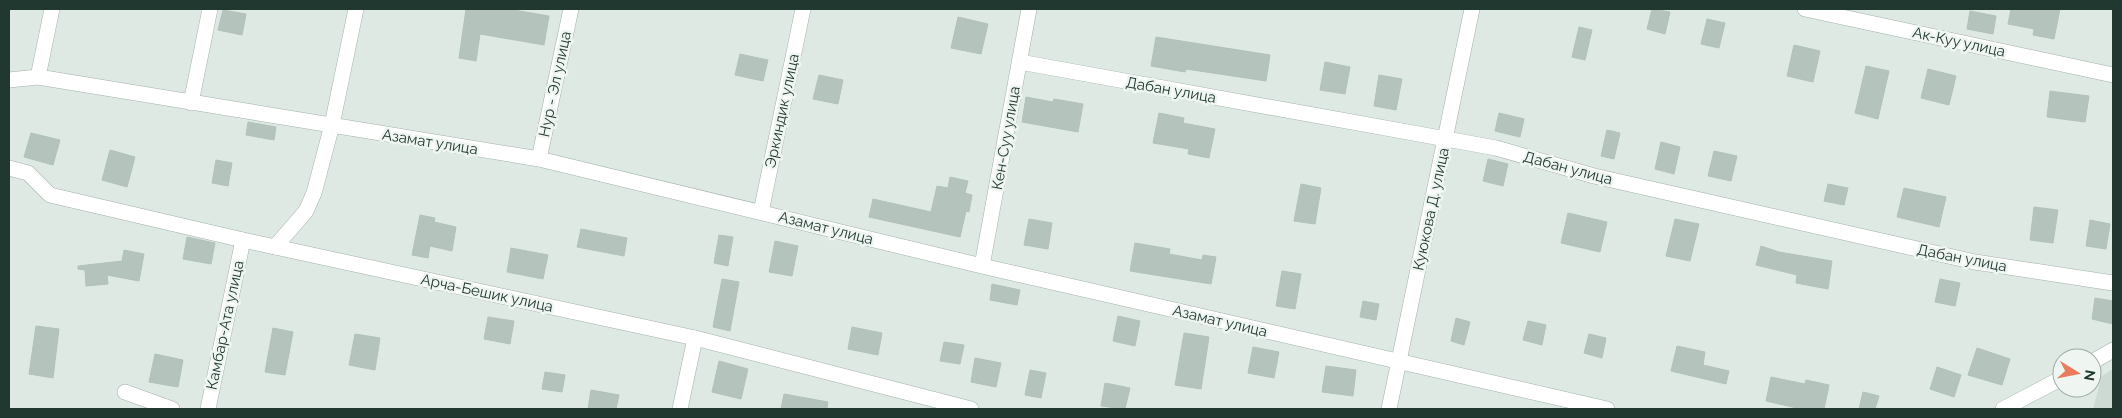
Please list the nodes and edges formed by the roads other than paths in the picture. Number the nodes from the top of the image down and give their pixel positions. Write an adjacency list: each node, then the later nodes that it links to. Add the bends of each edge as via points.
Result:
1 (52, 9): 11 (street)
2 (210, 9): 13 (street)
3 (356, 9): 14 (street)
4 (571, 9): 16 (street, Нур - Эл улица)
5 (803, 9): 18 (street, Эркиндик улица)
6 (1029, 9): 9 (street, Кен-Суу улица)
7 (1472, 9): 15 (street, Куюкова Д. улица)
8 (1805, 9): 10 (street, Ак-Куу улица)
9 (1020, 62): 15 (street, Дабан улица); 21 (street, Кен-Суу улица)
10 (2113, 75)
11 (38, 77): 12 (street, Азамат улица); 13 (street, Азамат улица)
12 (9, 80)
13 (191, 102): 14 (street, Азамат улица)
14 (332, 126): 16 (street, Азамат улица); 20 (street, via 306,211)
15 (1445, 140): 22 (street, Дабан улица, via 1496,148 1594,176 1975,262); 26 (street, Куюкова Д. улица)
16 (539, 160): 18 (street, Азамат улица)
17 (9, 168): 19 (street, Арча-Бешик улица, via 28,173 50,195)
18 (761, 212): 21 (street, Азамат улица)
19 (242, 240): 20 (street, Арча-Бешик улица); 31 (street, Камбар-Ата улица)
20 (275, 247): 23 (street, Арча-Бешик улица)
21 (982, 266): 26 (street, Азамат улица)
22 (2113, 283)
23 (695, 338): 29 (street, Арча-Бешик улица); 32 (street)
24 (2113, 350): 25 (street)
25 (2102, 356)
26 (1399, 363): 34 (street, Куюкова Д. улица); 35 (street, Азамат улица)
27 (2052, 383): 36 (street)
28 (125, 392): 30 (street)
29 (943, 406): 33 (street, Арча-Бешик улица)
30 (172, 409)
31 (208, 409)
32 (680, 409)
33 (971, 409)
34 (1389, 409)
35 (1607, 409)
36 (2003, 409)

